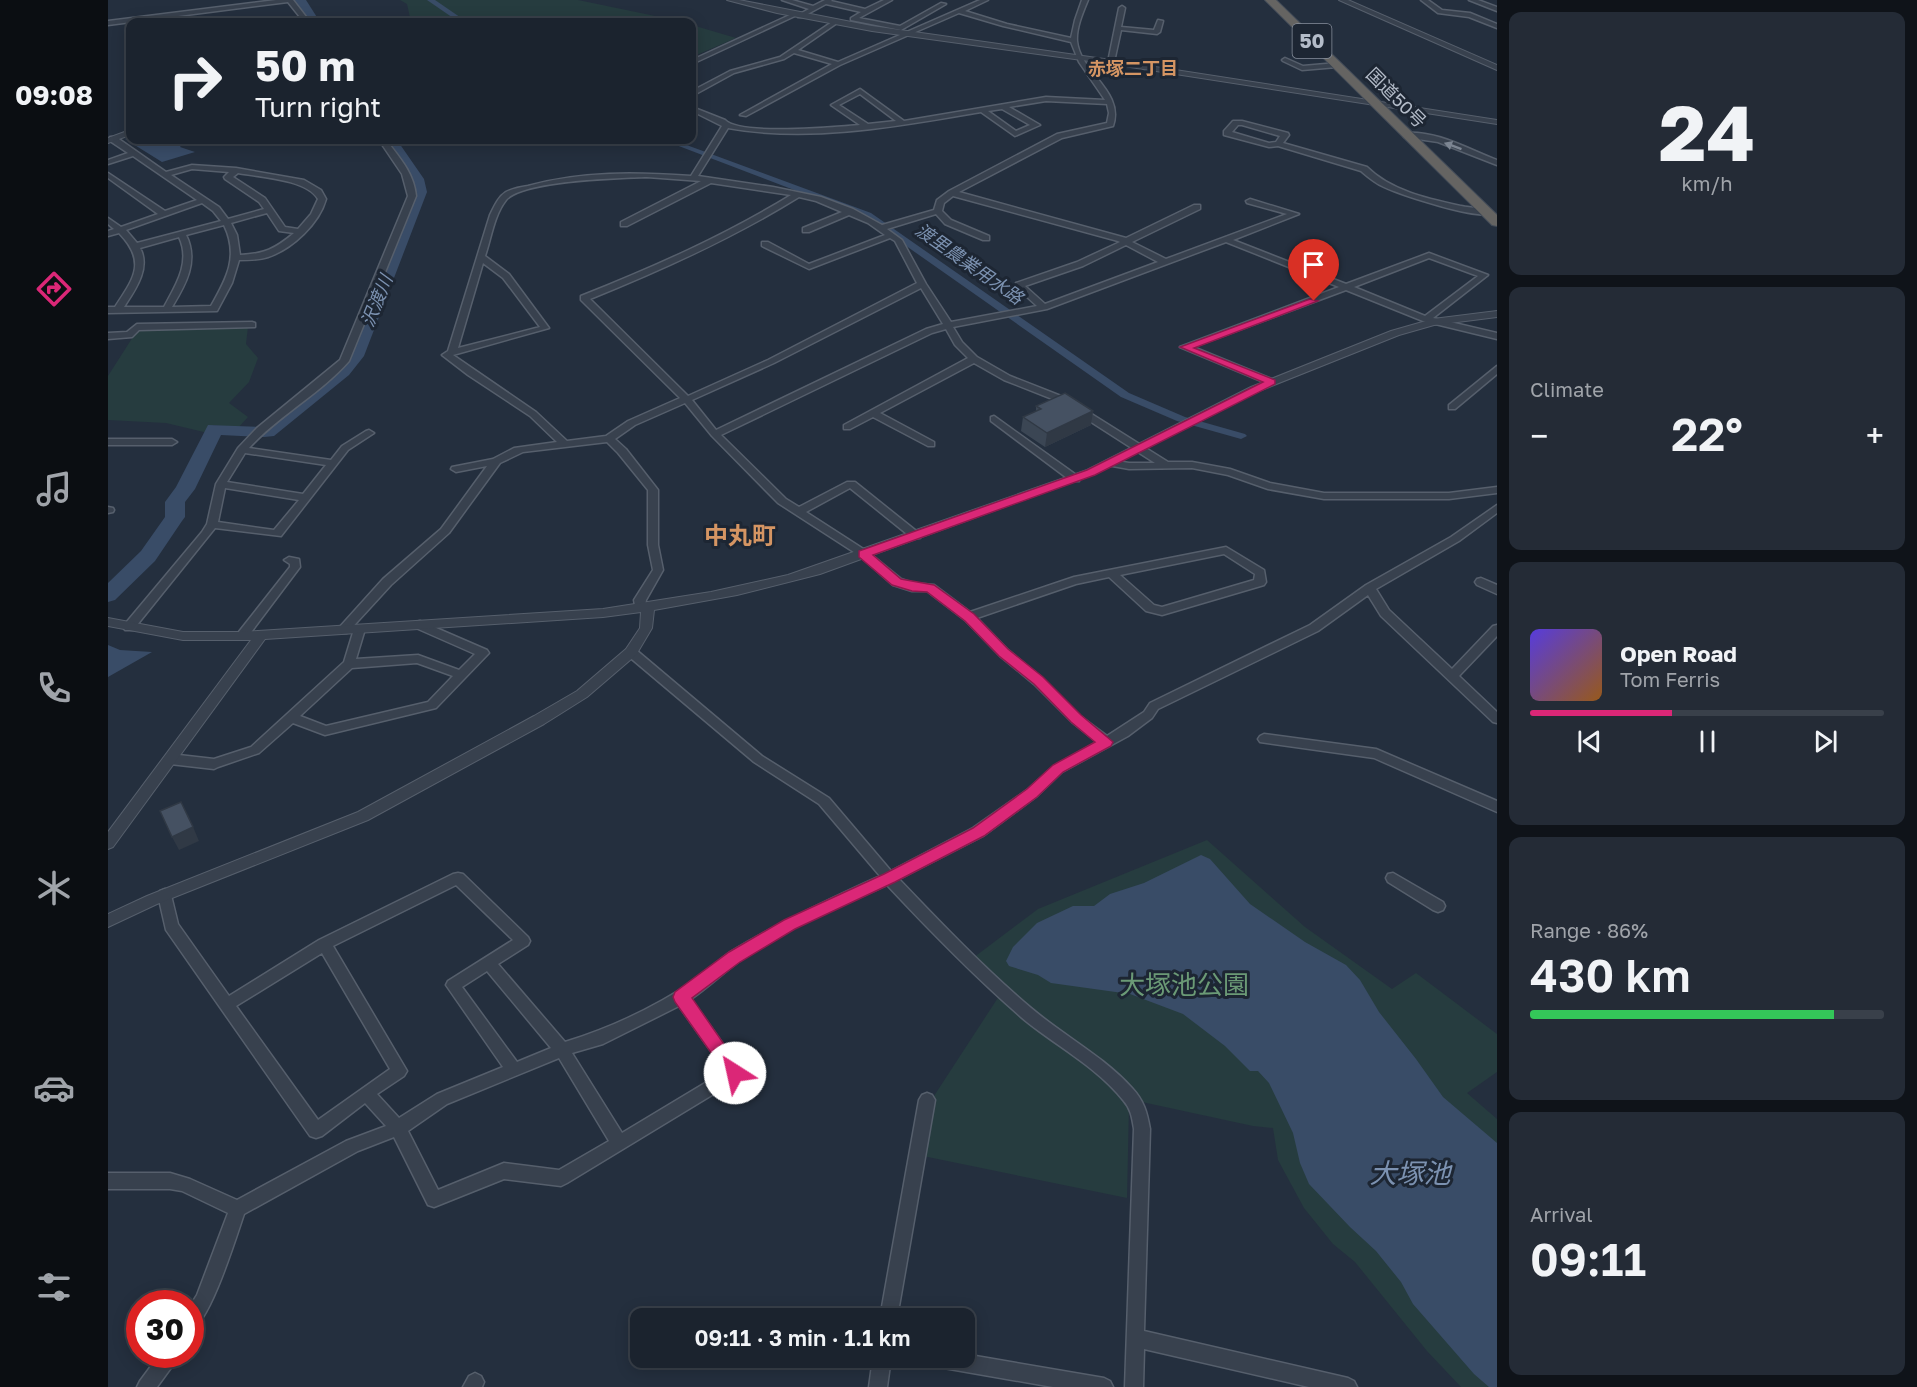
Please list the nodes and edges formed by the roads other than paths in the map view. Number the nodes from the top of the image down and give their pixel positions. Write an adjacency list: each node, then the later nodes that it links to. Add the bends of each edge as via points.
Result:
1 (290, 0): 21 (street); 22 (street)
2 (730, 0): 20 (street)
3 (785, 0): 14 (street)
4 (889, 0): 17 (street)
5 (933, 0): 13 (street)
6 (985, 0): 18 (street)
7 (1085, 0): 30 (street)
8 (1270, 0): 37 (highway, 国道50号 / 50)
9 (1342, 0): 38 (street)
10 (1424, 0): 19 (street, via 1440,12)
11 (1476, 0): 16 (street); 19 (street)
12 (827, 1): 14 (street); 17 (street)
13 (943, 4): 17 (street, via 901,28 853,19); 18 (street)
14 (813, 8): 20 (street)
15 (1122, 8): 28 (street)
16 (1497, 9)
17 (866, 11)
18 (959, 11): 29 (street); 30 (street)
19 (1460, 14): 27 (street)
20 (797, 16): 26 (street); 33 (street)
21 (141, 18)
22 (304, 18)
23 (126, 20): 25 (street)
24 (1160, 21): 28 (street, via 1157,32)
25 (108, 22)
26 (834, 23): 29 (street); 31 (street)
27 (1497, 26)
28 (1117, 28): 35 (street)
29 (905, 35): 32 (street); 36 (street)
30 (1074, 41): 32 (street)
31 (794, 51): 36 (street); 39 (street, via 776,61 732,72)
32 (1079, 58): 35 (street); 40 (street)
33 (696, 60)
34 (1285, 60): 37 (street, via 1302,68)
35 (1111, 62): 42 (street)
36 (838, 64): 45 (street)
37 (1337, 65): 42 (highway, 国道50号 / 50)
38 (1497, 68)
39 (696, 92)
40 (1110, 102): 41 (street, via 1046,99); 64 (street, via 1110,123 1060,136)
41 (1005, 107): 44 (street); 44 (street, via 1036,125 1015,134)
42 (1381, 109): 46 (street); 50 (street); 52 (highway, 国道50号 / 50)
43 (696, 111): 48 (street)
44 (984, 111): 47 (street)
45 (744, 115)
46 (1497, 122)
47 (903, 123): 49 (street); 49 (street, via 861,91 834,105)
48 (726, 126): 49 (street, via 814,131); 62 (street)
49 (868, 127)
50 (1497, 127)
51 (126, 134): 53 (street)
52 (1407, 135): 58 (street, one-way to 52, via 1436,140); 73 (highway, 国道50号 / 50)
53 (111, 140): 56 (street)
54 (386, 144): 120 (street, via 406,174 412,196 344,361 260,430)
55 (1278, 144): 55 (street, via 1269,145 1227,133 1236,123 1242,123 1285,135); 73 (street, via 1364,169 1368,177 1410,196)
56 (135, 153): 57 (street); 60 (street)
57 (108, 162)
58 (1497, 163)
59 (236, 170): 60 (street, via 192,167); 69 (street, via 228,177); 80 (street, via 301,182 318,192 322,199 319,212)
60 (166, 174): 66 (street)
61 (108, 175): 72 (street)
62 (693, 178): 63 (street); 88 (street, via 584,177 510,193 494,215)
63 (708, 181): 65 (street); 76 (street)
64 (952, 193): 70 (street, via 940,202); 85 (street)
65 (799, 194): 71 (street); 107 (street, via 697,250 584,298)
66 (204, 200): 72 (street); 75 (street)
67 (1250, 201): 84 (street, via 1295,214)
68 (1197, 207): 85 (street)
69 (270, 210): 75 (street); 80 (street, via 282,229)
70 (938, 211): 78 (street); 83 (street, via 957,227)
71 (850, 212): 78 (street); 79 (street)
72 (164, 214): 77 (street)
73 (1493, 217)
74 (108, 220): 77 (street)
75 (227, 221): 82 (street); 89 (street)
76 (624, 224)
77 (120, 229): 81 (street); 87 (street)
78 (886, 229): 86 (street, via 809,267); 91 (street, via 902,244)
79 (806, 230)
80 (300, 232): 89 (street, via 267,255)
81 (108, 234)
82 (181, 234): 87 (street); 96 (street, via 189,250 188,267)
83 (986, 238)
84 (1227, 240): 90 (street); 92 (street)
85 (1126, 242): 90 (street); 93 (street, via 1080,264 1019,285)
86 (765, 244)
87 (137, 246): 95 (street, via 140,269)
88 (481, 257): 103 (street); 103 (street, via 506,276 545,328)
89 (237, 258): 96 (street, via 229,285 214,309)
90 (1165, 262): 93 (street)
91 (922, 284): 100 (street); 107 (street, via 771,362)
92 (1343, 288): 98 (street); 98 (street, via 1429,255 1484,275); 106 (street, via 1185,347)
93 (1044, 307): 100 (street)
94 (108, 310): 95 (street)
95 (118, 310): 96 (street)
96 (166, 310)
97 (1497, 314): 98 (street)
98 (1430, 320): 102 (street); 106 (street)
99 (252, 325): 101 (street, via 137,327 129,335)
100 (949, 325): 104 (street, via 958,343); 113 (street, via 914,337)
101 (108, 336)
102 (1497, 336)
103 (452, 352): 117 (street, via 447,355 533,414)
104 (974, 359): 109 (street); 119 (street, via 1007,378 1063,400)
105 (1496, 370): 108 (street)
106 (1271, 382): 119 (street)
107 (687, 399): 113 (street); 114 (street, via 636,420)
108 (1452, 407)
109 (874, 414): 111 (street); 118 (street)
110 (994, 419): 126 (street)
111 (847, 428)
112 (369, 433): 121 (street, via 345,448)
113 (715, 434): 131 (street)
114 (609, 439): 117 (street); 140 (street, via 652,490 653,545 658,570 640,600)
115 (108, 442): 116 (street)
116 (172, 442)
117 (564, 443): 122 (street, via 514,451)
118 (931, 444)
119 (1138, 448): 123 (street); 124 (street)
120 (242, 450): 121 (street); 127 (street)
121 (334, 462): 129 (street)
122 (496, 462): 125 (street); 147 (street, via 445,531 387,582)
123 (1111, 463): 124 (street); 126 (street)
124 (1164, 464): 128 (street, via 1208,467 1268,486 1324,496 1449,496)
125 (456, 469)
126 (1075, 479): 133 (street)
127 (221, 484): 129 (street); 132 (street)
128 (1497, 490)
129 (306, 498): 132 (street, via 277,534)
130 (1497, 508): 138 (street, via 1455,539)
131 (797, 512): 133 (street, via 851,484); 134 (street)
132 (212, 524): 144 (street)
133 (916, 536): 134 (street)
134 (864, 554): 140 (street, via 773,583); 141 (street, via 897,582 930,588)
135 (289, 560): 149 (street, via 294,561 295,567)
136 (1112, 574): 136 (street, via 1226,550 1260,573 1260,582 1162,611 1150,608); 141 (street, via 1074,581)
137 (1481, 582): 139 (street)
138 (1370, 588): 153 (street, via 1385,614); 157 (street, via 1298,637 1154,706 1148,715)
139 (1497, 590)
140 (644, 608): 143 (street); 150 (street, via 646,628)
141 (969, 618): 157 (street, via 1076,719)
142 (108, 622): 144 (street)
143 (420, 625): 145 (street); 152 (street, via 483,653)
144 (129, 627): 149 (street, via 183,636)
145 (359, 629): 147 (street); 151 (street)
146 (1497, 629): 153 (street)
147 (343, 630): 148 (street)
148 (261, 635): 149 (street); 158 (street)
149 (242, 636)
150 (631, 651): 161 (street, via 758,759 824,801); 163 (street, via 582,694 406,794 324,833)
151 (349, 664): 152 (street, via 418,659); 154 (street)
152 (461, 675): 154 (street, via 432,705 325,731)
153 (1452, 677): 155 (street)
154 (291, 717): 158 (street, via 255,750 214,764)
155 (1497, 719)
156 (1264, 739): 159 (street, via 1376,754)
157 (1106, 742): 161 (street, via 1058,769 978,832)
158 (170, 759): 160 (street)
159 (1497, 807)
160 (108, 843)
161 (889, 878): 168 (street, via 790,924 734,957); 180 (street, via 969,962 1028,1014 1102,1068 1139,1109 1142,1129)
162 (1393, 878): 164 (street)
163 (165, 895): 165 (street); 169 (street, via 171,926)
164 (1438, 906)
165 (108, 921)
166 (324, 944): 167 (street, via 458,878 524,941); 169 (street); 172 (street, via 399,1071)
167 (489, 963): 170 (street); 171 (street, via 453,985)
168 (681, 997): 170 (street, via 598,1039); 175 (street, via 735,1073)
169 (226, 1005): 172 (street, via 316,1131)
170 (562, 1050): 171 (street); 175 (street)
171 (513, 1069): 174 (street, via 442,1099)
172 (366, 1093): 174 (street)
173 (927, 1100): 179 (street)
174 (398, 1128): 175 (street, via 434,1199 504,1171 561,1178); 177 (street, via 352,1146)
175 (619, 1143)
176 (108, 1181): 177 (street, via 184,1184)
177 (238, 1209): 178 (street)
178 (204, 1300)
179 (890, 1308)
180 (1136, 1338): 187 (street); 188 (street)
181 (975, 1364): 186 (street)
182 (161, 1368): 184 (street)
183 (881, 1368): 185 (street)
184 (146, 1387)
185 (879, 1387)
186 (1104, 1387)
187 (1134, 1387)
188 (1348, 1387)

